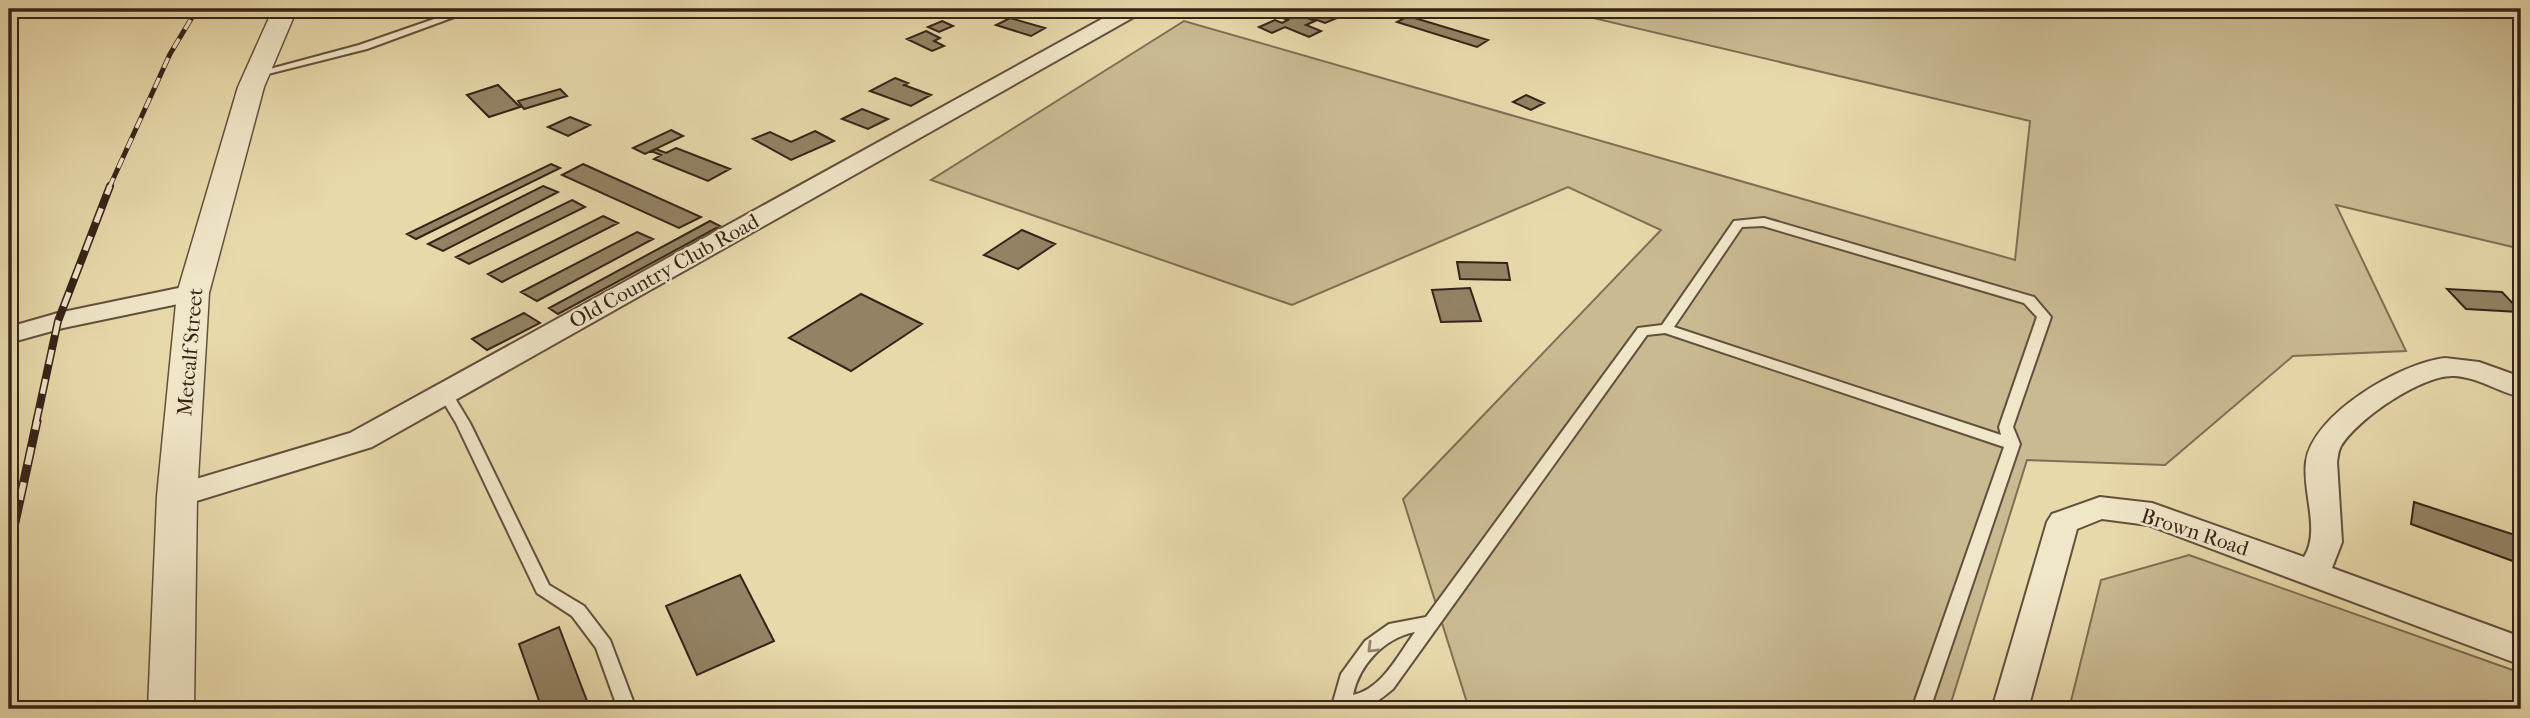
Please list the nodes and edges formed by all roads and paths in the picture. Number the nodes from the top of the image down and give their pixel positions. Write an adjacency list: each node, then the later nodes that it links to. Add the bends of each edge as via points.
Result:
1 (285, 9): 4 (street, Metcalf Street)
2 (471, 9): 4 (lane, via 363,47)
3 (1134, 9): 9 (street, Old Country Club Road)
4 (256, 74): 5 (street, Metcalf Street)
5 (193, 293): 7 (street); 11 (street, Metcalf Street)
6 (1666, 329): 10 (lane); 10 (lane, via 1738,224 1764,222 2029,300 2044,317 2006,427); 13 (lane, via 1643,331)
7 (9, 335)
8 (2521, 388): 12 (street, via 2464,368 2434,368 2397,386 2339,427 2324,448 2320,486 2323,554)
9 (445, 393): 11 (street, Old Country Club Road, via 361,440); 17 (lane, via 543,589 578,611 604,645)
10 (2012, 444): 18 (lane)
11 (177, 496): 16 (street, Metcalf Street)
12 (2311, 573): 14 (street, Brown Road); 19 (street, Brown Road, via 2152,514 2099,508 2063,522)
13 (1431, 623): 15 (lane, via 1387,684 1369,699); 15 (lane, one-way to 15, via 1395,629 1371,646 1347,679)
14 (2521, 651)
15 (1340, 707)
16 (171, 709)
17 (627, 709)
18 (1921, 709)
19 (2010, 709)

